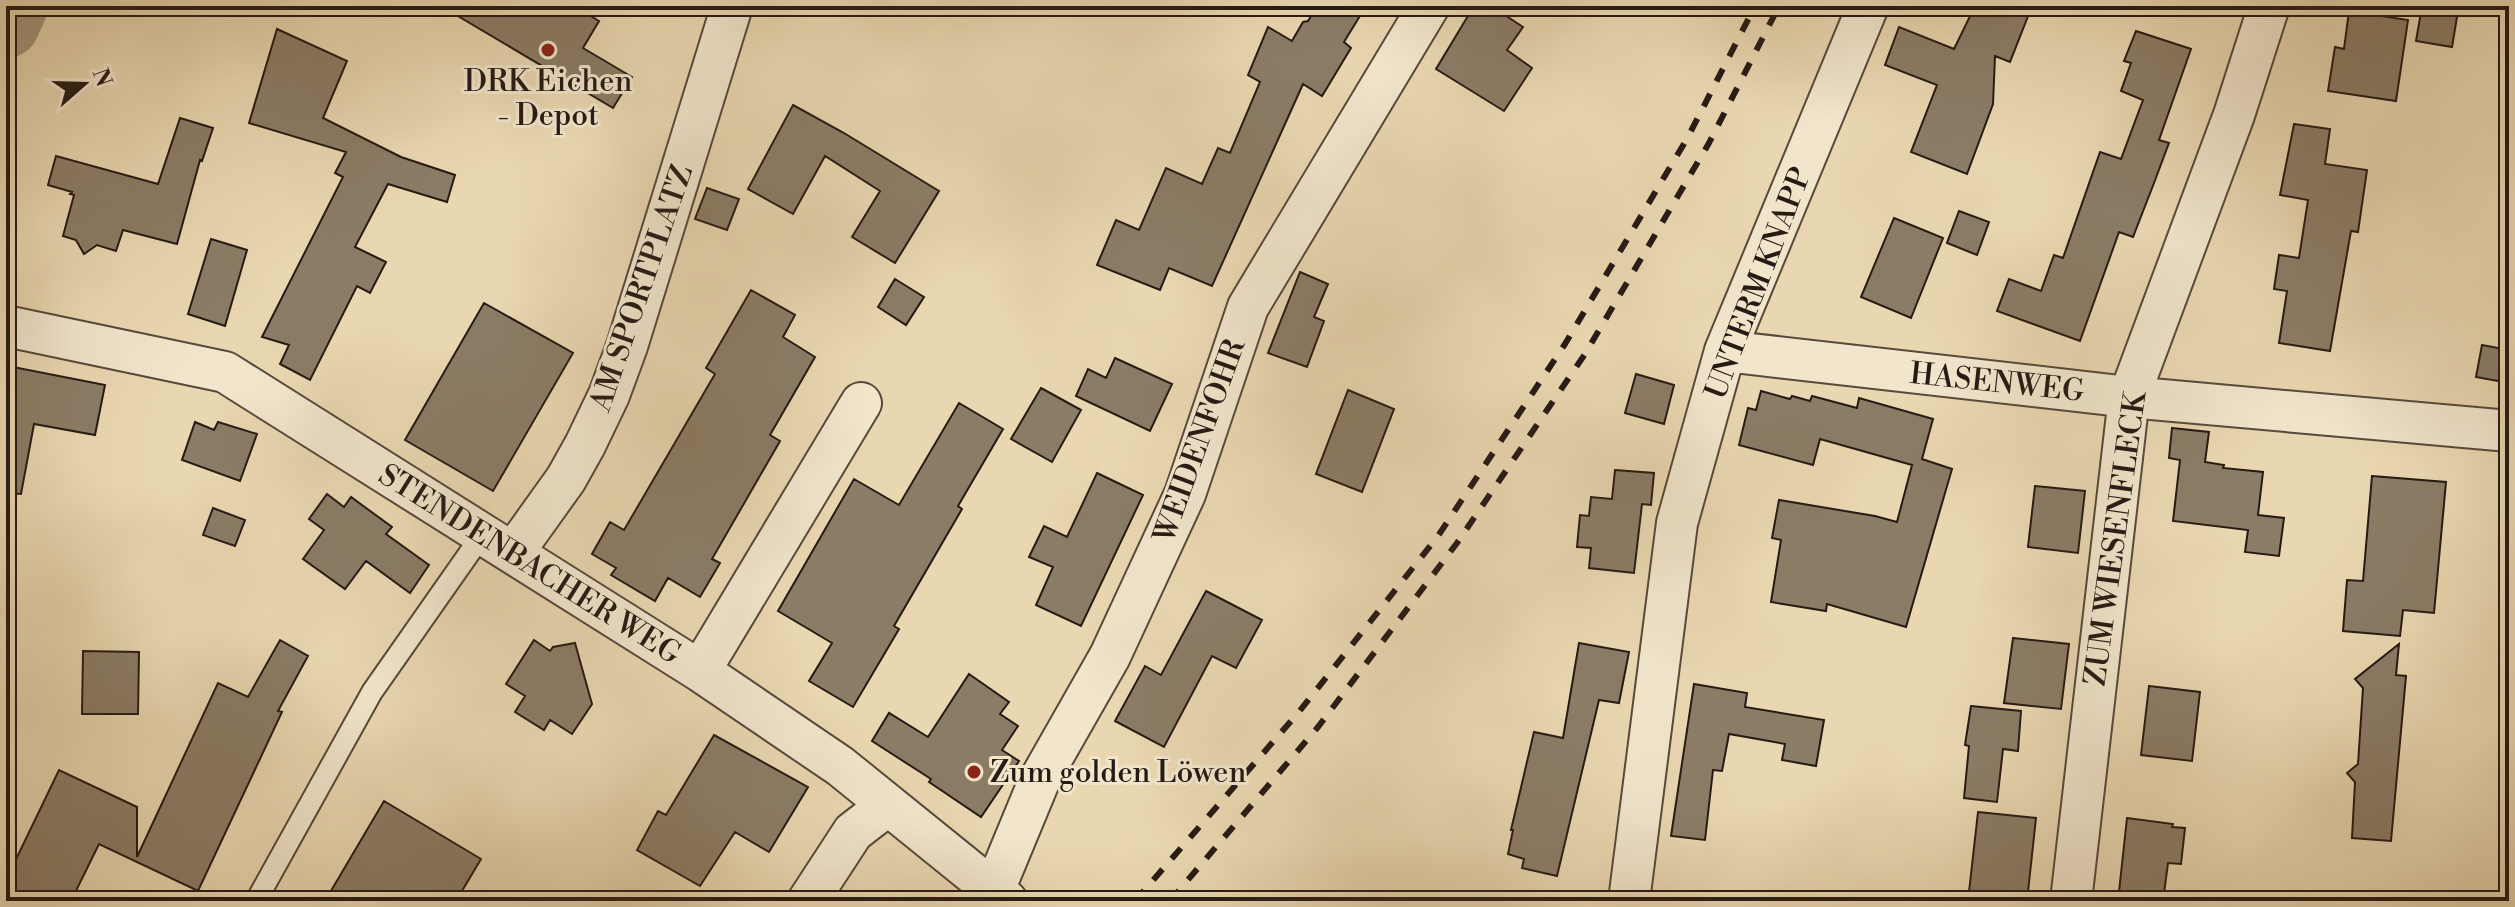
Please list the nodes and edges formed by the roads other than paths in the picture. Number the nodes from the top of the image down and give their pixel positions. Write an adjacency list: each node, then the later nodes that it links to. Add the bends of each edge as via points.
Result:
1 (732, 6): 10 (street, AM SPORTPLATZ, via 609,395 566,479)
2 (1429, 6): 13 (street, WEIDENFOHR, via 1248,307 1185,494 1110,656 1040,779)
3 (1868, 6): 6 (street, UNTERM KNAPP)
4 (2269, 6): 7 (street, ZUM WIESENFLECK)
5 (6, 326): 10 (street, STENDENBACHER WEG, via 225,372)
6 (1725, 351): 7 (street, HASENWEG); 16 (street, UNTERM KNAPP, via 1677,523)
7 (2129, 397): 9 (street, HASENWEG); 17 (street, ZUM WIESENFLECK)
8 (861, 403): 11 (street)
9 (2509, 431)
10 (498, 544): 11 (street, STENDENBACHER WEG); 14 (lane, via 372,692)
11 (700, 671): 12 (street, STENDENBACHER WEG)
12 (888, 805): 13 (street, STENDENBACHER WEG); 15 (street, via 853,832)
13 (1001, 896)
14 (256, 901)
15 (808, 901)
16 (1629, 901)
17 (2071, 901)

